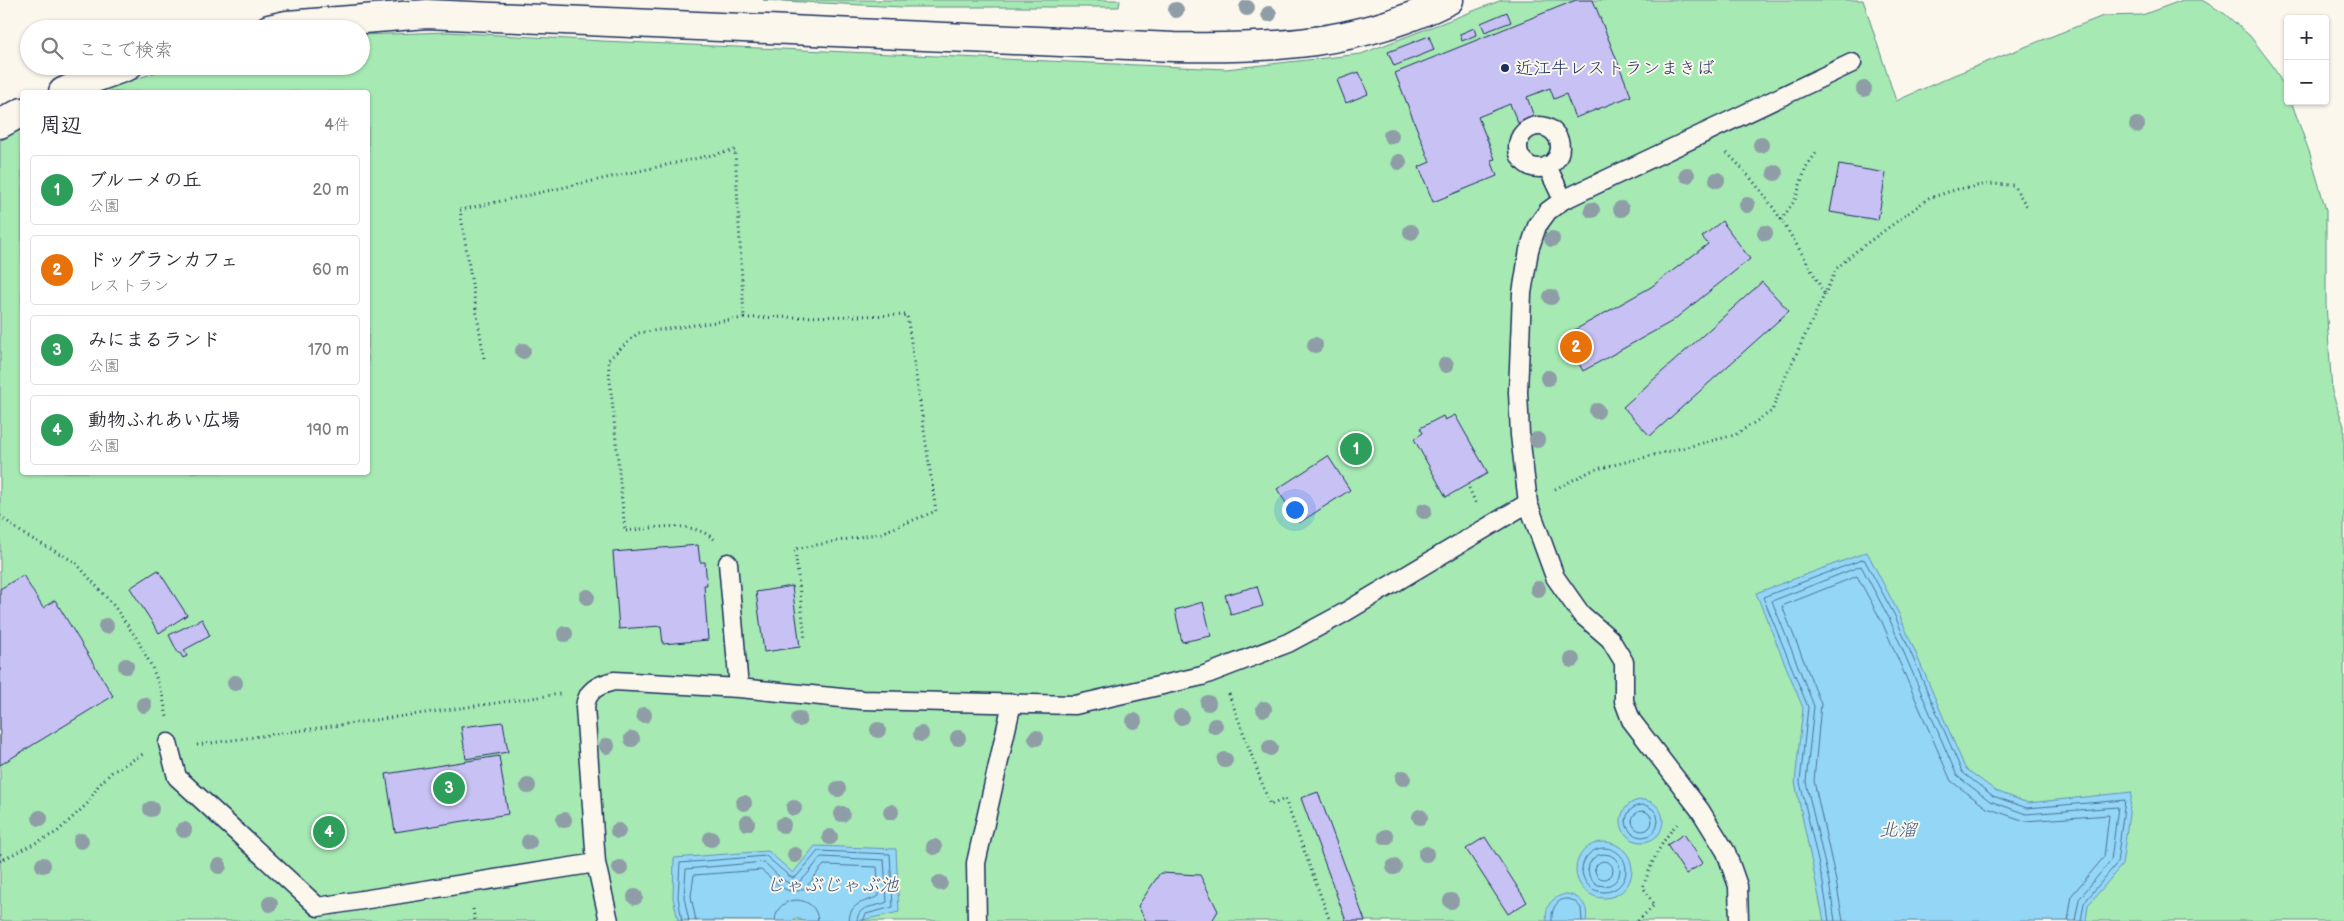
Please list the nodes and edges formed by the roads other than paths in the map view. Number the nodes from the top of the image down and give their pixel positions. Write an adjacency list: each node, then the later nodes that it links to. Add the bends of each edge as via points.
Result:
1 (1449, 0): 2 (street, via 1393,24 1348,36 1248,48 427,14)
2 (351, 20)
3 (1852, 62): 9 (lane)
4 (103, 75): 5 (street)
5 (67, 90)
6 (20, 113): 7 (street)
7 (0, 124)
8 (1547, 166): 9 (lane)
9 (1563, 200): 10 (lane, via 1548,211 1537,226 1529,250 1522,293 1518,392)
10 (1528, 503): 13 (lane, via 1342,614 1288,642 1220,670 1075,705); 19 (lane, via 1555,577 1580,614 1610,639 1624,662 1624,701 1632,720 1716,835 1738,886)
11 (728, 563): 12 (lane)
12 (739, 688): 13 (lane, via 862,700); 15 (lane, via 614,681 592,689 586,697 585,707)
13 (1012, 703): 18 (lane, via 976,863)
14 (168, 746): 16 (lane, via 177,777 184,784 318,907)
15 (596, 863): 16 (lane); 17 (lane)
16 (336, 913)
17 (609, 921)
18 (977, 921)
19 (1739, 921)

